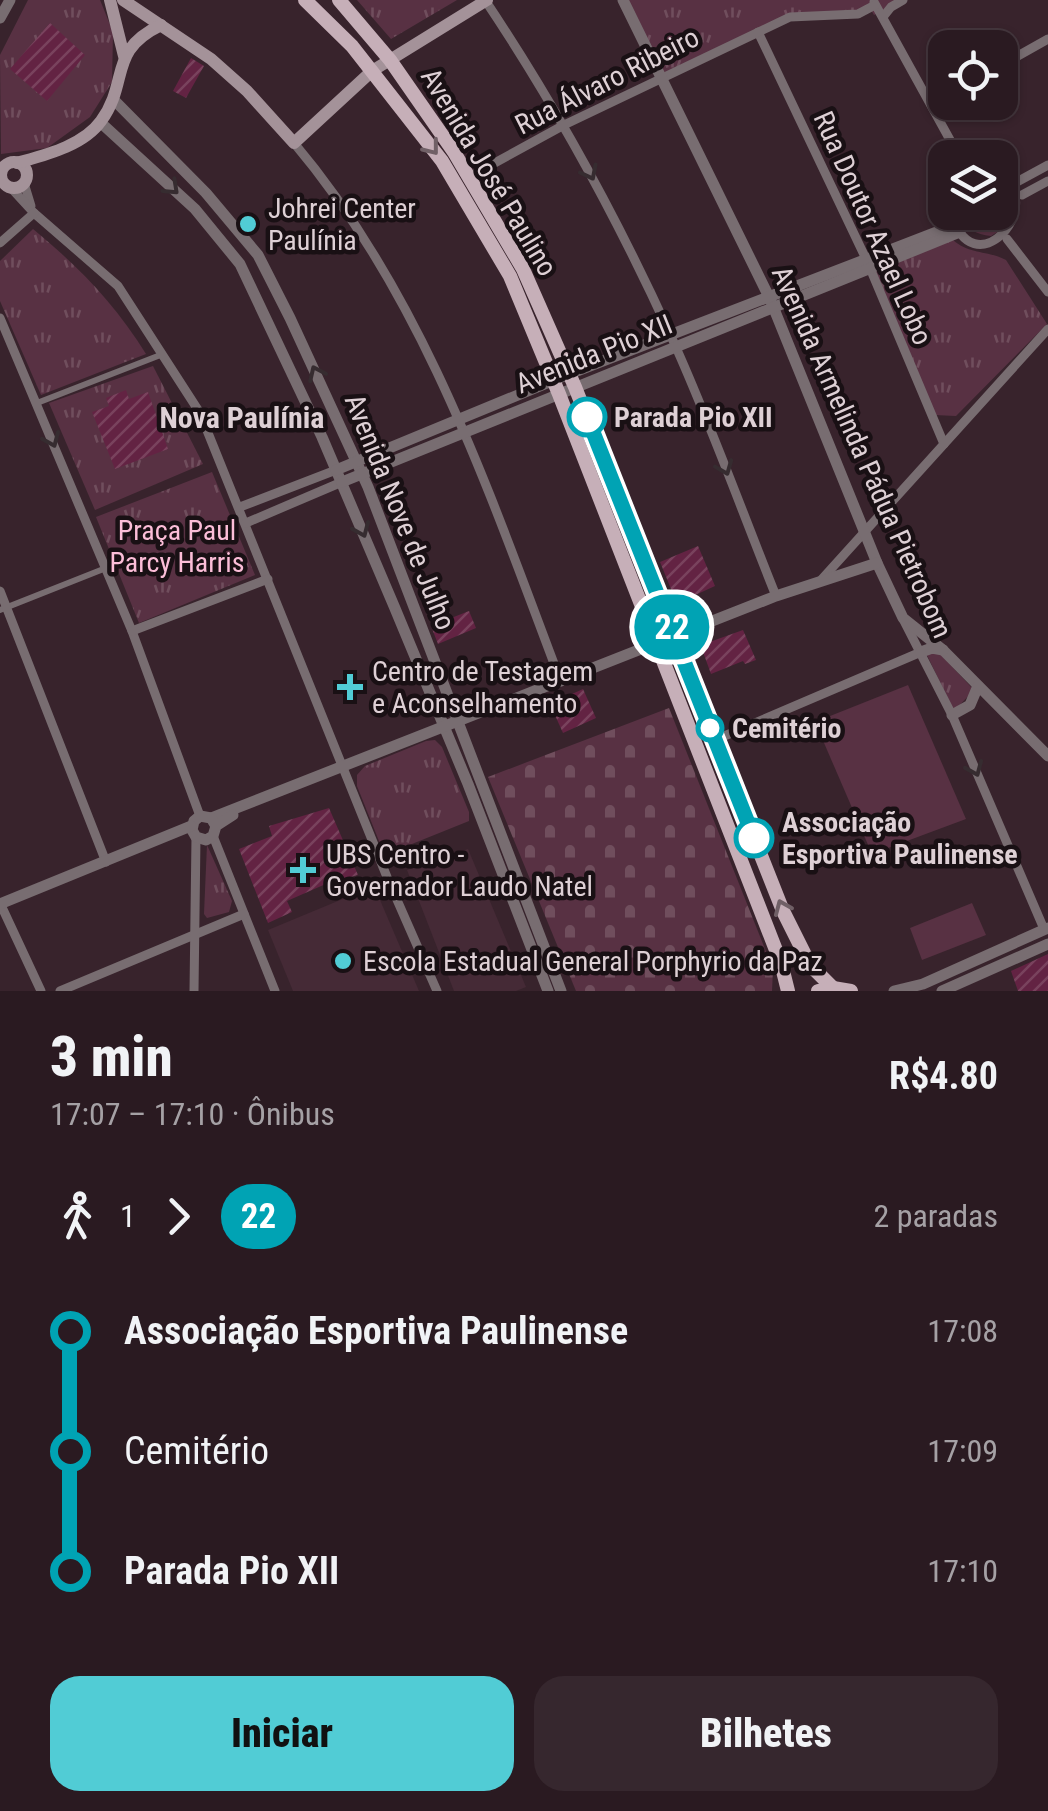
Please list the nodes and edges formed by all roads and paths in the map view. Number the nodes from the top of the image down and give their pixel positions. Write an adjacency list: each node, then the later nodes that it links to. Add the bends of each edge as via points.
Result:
1 (10, 0): 10 (street)
2 (110, 0): 15 (main road)
3 (123, 0): 12 (main road)
4 (306, 0): 18 (main road, Avenida José Paulino)
5 (339, 0): 17 (main road, Avenida José Paulino)
6 (486, 0): 17 (main road); 23 (street)
7 (624, 0): 19 (street, Avenida Armelinda Pádua Pietrobom)
8 (903, 0): 11 (street)
9 (874, 2): 11 (street); 13 (street, Rua Álvaro Ribeiro, via 858,14 790,17)
10 (0, 18)
11 (883, 18): 21 (street)
12 (161, 25): 15 (main road, via 135,40); 24 (main road, via 212,59)
13 (758, 32): 19 (street, Rua Álvaro Ribeiro); 39 (street, Rua Doutor Azael Lobo)
14 (1048, 39): 16 (street)
15 (124, 56): 20 (main road)
16 (1018, 56)
17 (390, 60): 18 (main road); 28 (main road, Avenida José Paulino)
18 (372, 72): 24 (main road); 47 (main road, Avenida José Paulino, one-way to 47, via 442,161 481,227 514,284)
19 (661, 78): 23 (street, Rua Álvaro Ribeiro); 41 (street, Avenida Armelinda Pádua Pietrobom)
20 (113, 99): 22 (main road); 51 (street, Avenida Nove de Julho, one-way to 20, via 258,255)
21 (928, 99)
22 (100, 122): 25 (main road); 52 (street, Avenida Nove de Julho, one-way to 52, via 195,209 240,264)
23 (564, 124): 28 (street, Rua Álvaro Ribeiro); 44 (street, one-way to 44)
24 (294, 143): 49 (street, via 400,298)
25 (50, 153): 26 (main road); 31 (main road)
26 (8, 162): 31 (main road, via 0,174); 31 (main road, via 25,169)
27 (1048, 165): 29 (street)
28 (469, 177): 46 (main road, Avenida José Paulino, via 524,270)
29 (1018, 181)
30 (1048, 181): 33 (street)
31 (14, 184): 34 (street)
32 (1018, 188): 33 (street)
33 (1022, 195): 37 (street, via 1024,215)
34 (34, 213): 38 (street); 45 (street, via 118,286)
35 (942, 230): 39 (street, Avenida Pio XII)
36 (961, 230): 37 (street, via 988,244)
37 (1007, 239): 40 (street)
38 (0, 243)
39 (869, 266): 41 (street, Avenida Pio XII); 50 (street, Rua Doutor Azael Lobo)
40 (1048, 292)
41 (771, 304): 44 (street, Avenida Pio XII); 55 (street, Avenida Armelinda Pádua Pietrobom)
42 (0, 318): 48 (street)
43 (1048, 329): 50 (street)
44 (673, 342): 46 (street, Avenida Pio XII); 61 (street, one-way to 61)
45 (164, 353): 48 (street); 53 (street, via 200,414)
46 (572, 380): 47 (street, Avenida Pio XII); 65 (main road, Avenida José Paulino)
47 (557, 387): 49 (street, Avenida Pio XII); 66 (main road, Avenida José Paulino)
48 (37, 403): 57 (street, one-way to 57)
49 (463, 427): 51 (street, Avenida Pio XII); 69 (street)
50 (944, 444): 55 (street)
51 (359, 468): 52 (street, Avenida Pio XII); 72 (street, Avenida Nove de Julho)
52 (339, 476): 53 (street, Avenida Pio XII); 54 (street, Avenida Pio XII); 73 (street, Avenida Nove de Julho, one-way to 73)
53 (240, 507): 54 (street)
54 (246, 522): 58 (street)
55 (864, 530): 56 (street, Avenida Armelinda Pádua Pietrobom); 59 (street)
56 (877, 563): 59 (street); 63 (street, Avenida Armelinda Pádua Pietrobom)
57 (106, 568): 62 (street); 64 (street)
58 (268, 579): 64 (street); 76 (street)
59 (820, 582): 61 (street)
60 (0, 591): 62 (street)
61 (776, 596): 65 (street)
62 (3, 608): 78 (street)
63 (903, 618): 67 (street); 68 (street, Avenida Armelinda Pádua Pietrobom)
64 (132, 631): 77 (street)
65 (676, 636): 66 (street); 74 (main road, Avenida José Paulino)
66 (657, 644): 69 (street); 93 (main road, Avenida José Paulino)
67 (943, 650): 68 (street); 70 (street)
68 (920, 652): 71 (street, Avenida Armelinda Pádua Pietrobom); 74 (street)
69 (561, 682): 72 (street)
70 (978, 686): 71 (street, via 970,706); 75 (street)
71 (952, 716): 81 (street, Avenida Armelinda Pádua Pietrobom, one-way to 81)
72 (457, 722): 73 (street); 84 (street, Avenida Nove de Julho)
73 (444, 728): 76 (street); 84 (street, Avenida Nove de Julho)
74 (714, 740): 85 (main road, Avenida José Paulino, one-way to 74, via 790,925)
75 (1048, 756)
76 (343, 768): 77 (street); 90 (street)
77 (203, 828): 78 (street); 80 (street); 82 (street)
78 (106, 862): 79 (street)
79 (0, 903): 86 (street)
80 (244, 914): 82 (street); 89 (street)
81 (1046, 928): 95 (street)
82 (194, 936): 87 (street); 88 (street)
83 (1048, 944): 96 (street)
84 (543, 961): 91 (street, Avenida Nove de Julho); 92 (street, Avenida Nove de Julho)
85 (826, 990): 94 (main road)
86 (40, 991)
87 (60, 991)
88 (194, 991)
89 (275, 991)
90 (437, 991)
91 (548, 991)
92 (561, 991)
93 (788, 991)
94 (851, 991)
95 (894, 991)
96 (942, 991)

